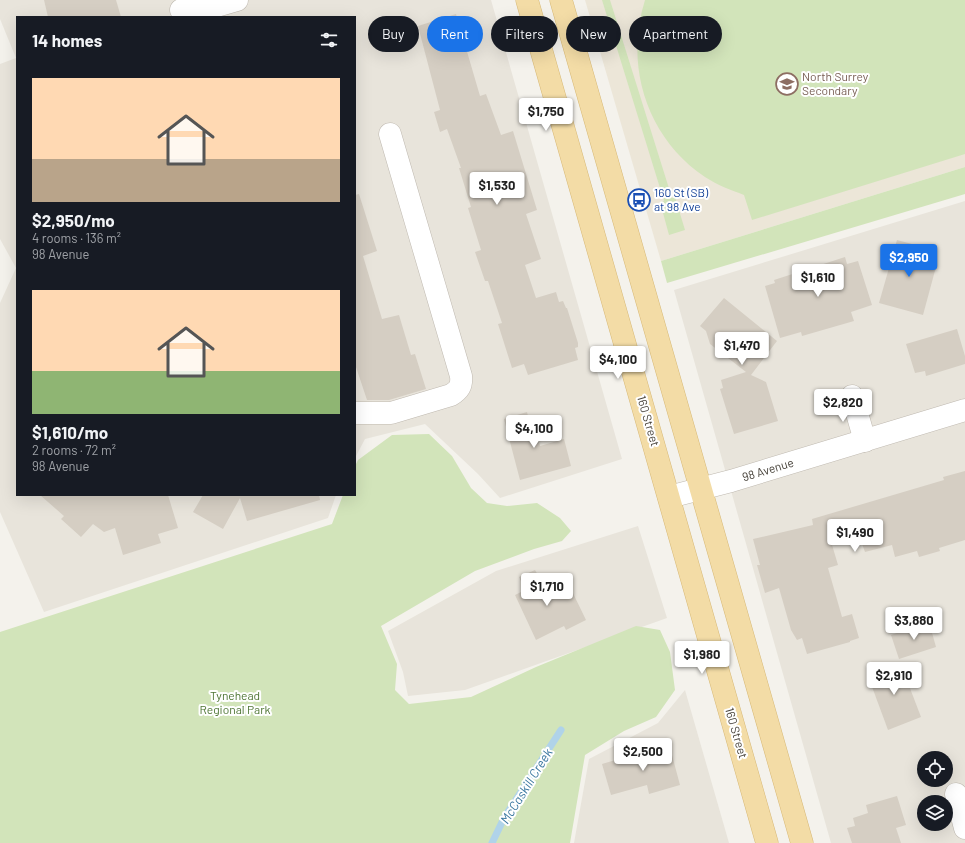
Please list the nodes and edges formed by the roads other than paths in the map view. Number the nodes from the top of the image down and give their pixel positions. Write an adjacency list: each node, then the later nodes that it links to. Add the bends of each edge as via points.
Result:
1 (237, 0): 4 (street, via 203,10)
2 (527, 0): 11 (main road, 160 Street)
3 (561, 0): 10 (main road)
4 (182, 9)
5 (390, 134): 8 (street, via 462,376 462,384 458,391 451,395 391,414)
6 (852, 396): 9 (street)
7 (965, 410): 9 (street, 98 Avenue)
8 (356, 413)
9 (865, 441): 10 (street, 98 Avenue)
10 (702, 488): 11 (street, 98 Avenue); 15 (main road)
11 (669, 497): 14 (main road, 160 Street)
12 (956, 794): 13 (street)
13 (965, 828)
14 (767, 843)
15 (802, 843)

